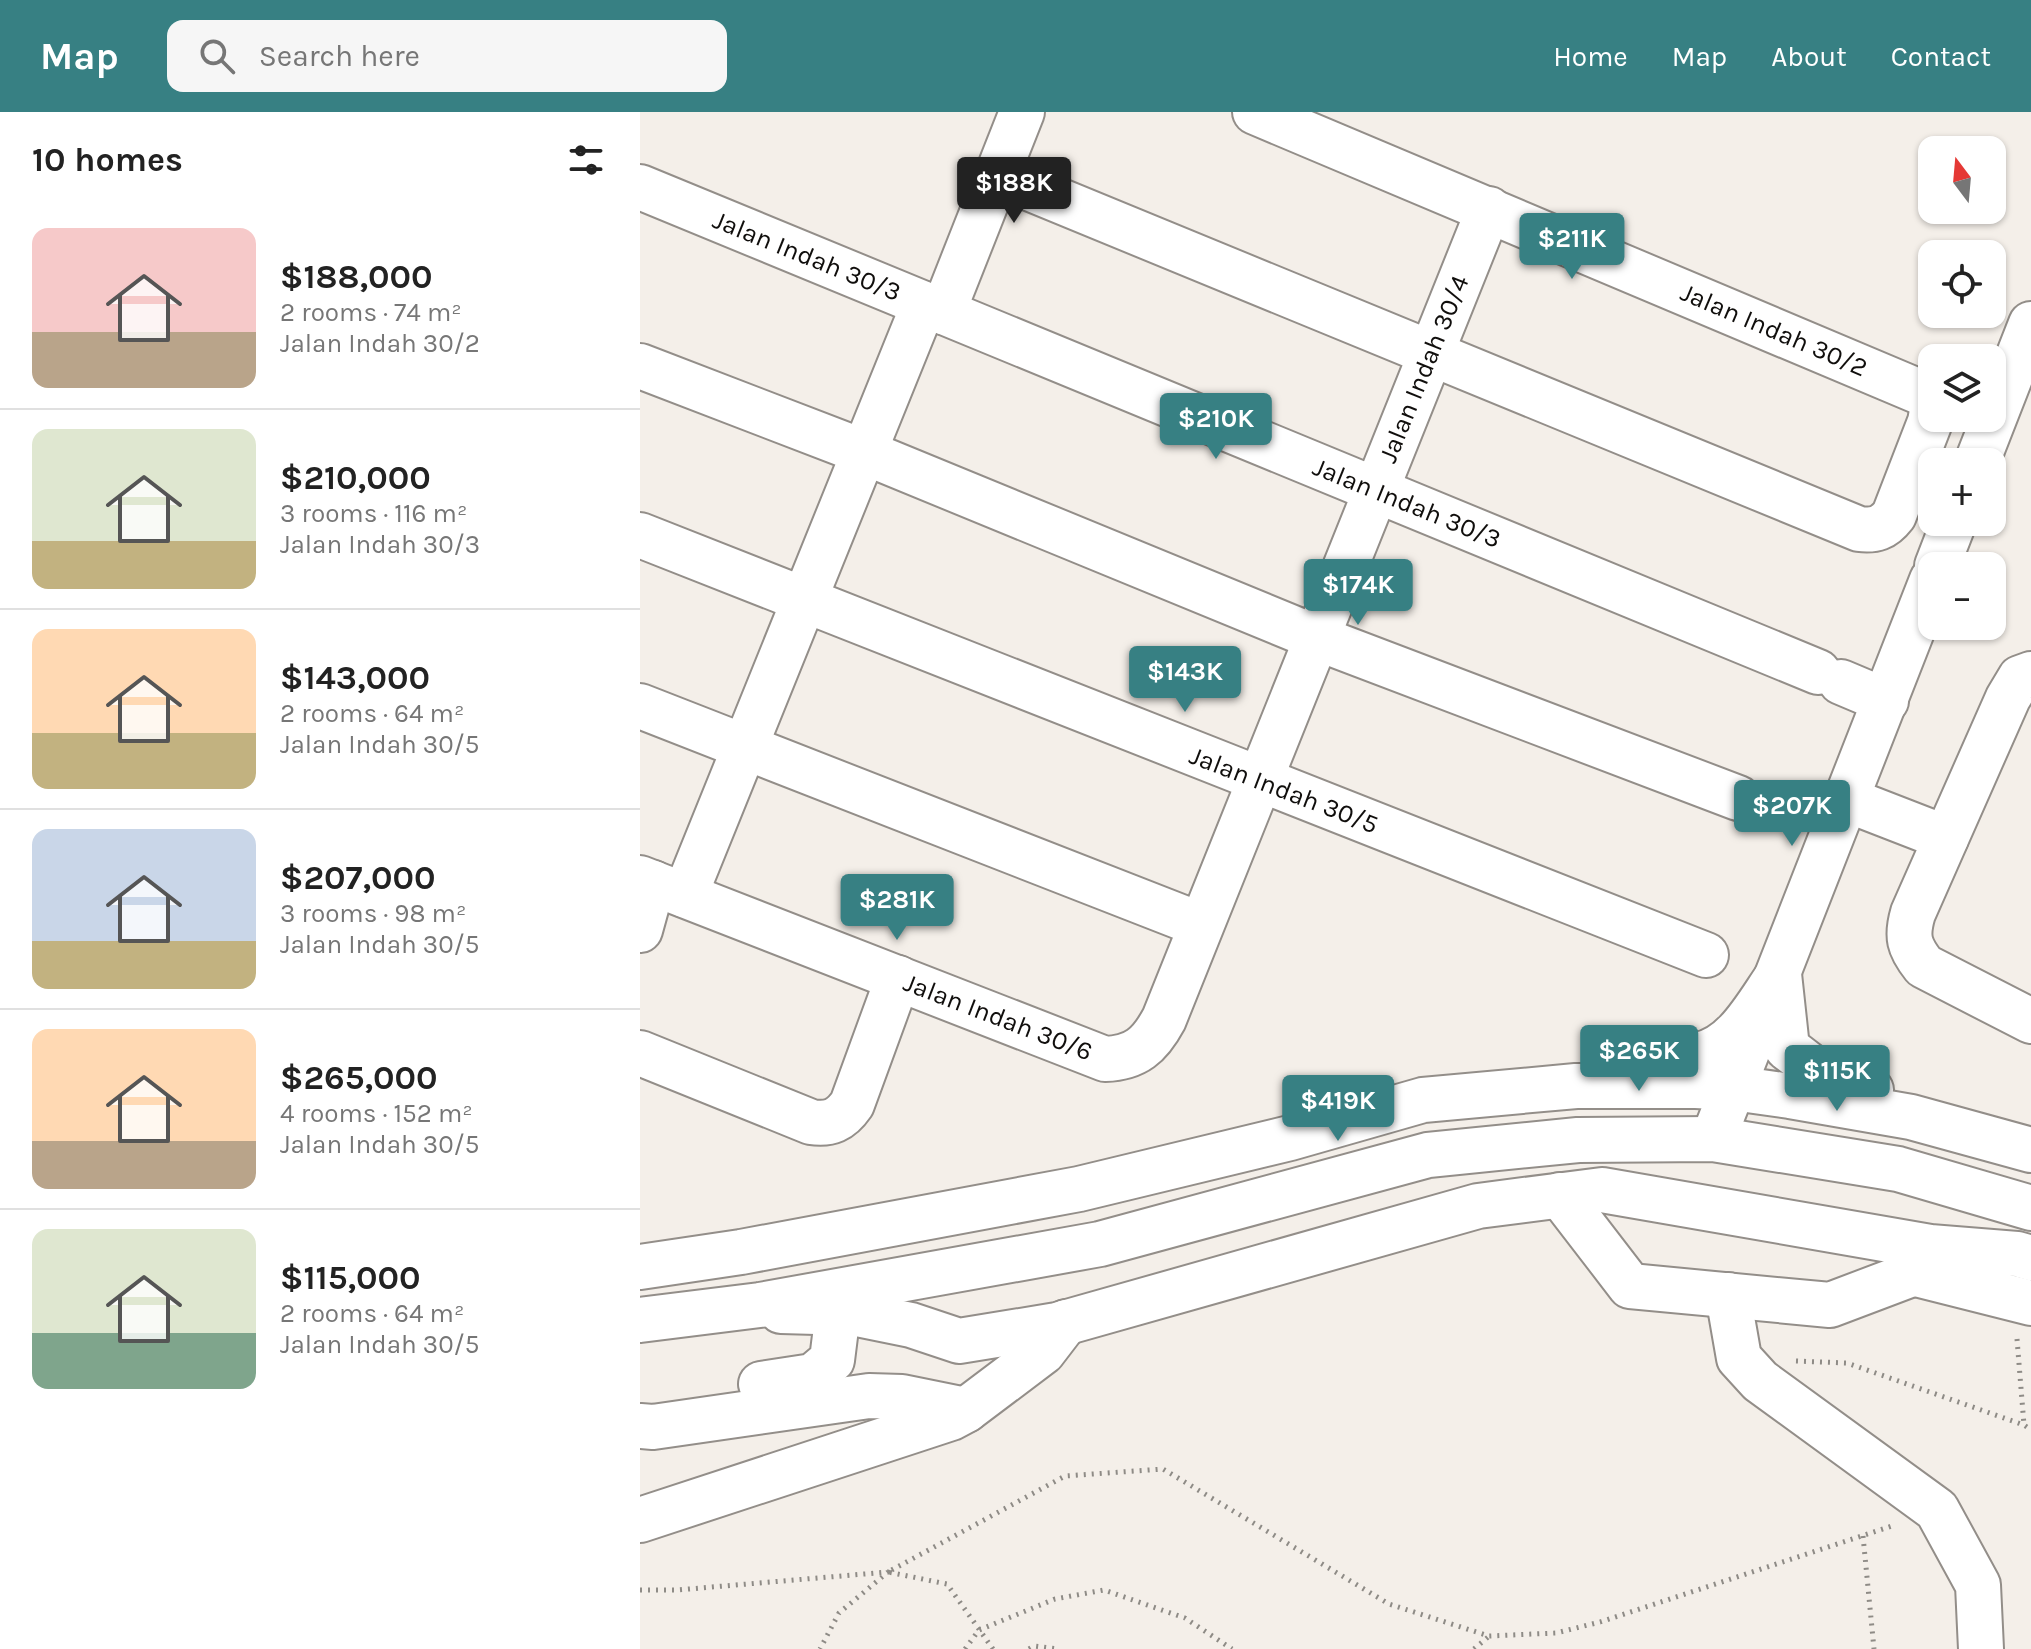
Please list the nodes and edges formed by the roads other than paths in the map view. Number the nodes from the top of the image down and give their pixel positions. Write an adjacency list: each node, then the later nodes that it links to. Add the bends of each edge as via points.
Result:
1 (1022, 112): 3 (street)
2 (1255, 112): 5 (street, Jalan Indah 30/2)
3 (997, 175): 6 (street); 8 (street)
4 (640, 187): 6 (street, Jalan Indah 30/3)
5 (1489, 209): 8 (street, Jalan Indah 30/4); 11 (street, Jalan Indah 30/2)
6 (933, 308): 14 (street); 15 (street, Jalan Indah 30/3)
7 (2031, 324): 10 (street)
8 (1431, 353): 12 (street, Jalan Indah 30/2, via 1859,529 1872,531 1894,515); 15 (street, Jalan Indah 30/4)
9 (640, 366): 14 (street)
10 (2020, 381): 13 (street)
11 (1918, 391)
12 (1926, 432)
13 (1984, 448)
14 (864, 452): 17 (street); 19 (street)
15 (1375, 489): 19 (street, Jalan Indah 30/4); 21 (street, Jalan Indah 30/3)
16 (640, 535): 17 (street, Jalan Indah 30/5)
17 (804, 600): 23 (street); 24 (street, Jalan Indah 30/5)
18 (1918, 617): 21 (street)
19 (1317, 638): 24 (street, Jalan Indah 30/4); 25 (street)
20 (2031, 674): 27 (street, via 2020,678 2008,698)
21 (1886, 701): 26 (street)
22 (640, 706): 23 (street)
23 (745, 747): 28 (street); 29 (street)
24 (1260, 781): 29 (street, Jalan Indah 30/4); 31 (street, Jalan Indah 30/5)
25 (1738, 798)
26 (1848, 800): 27 (street); 32 (street)
27 (1946, 838): 35 (street, via 1910,923 1914,954 1924,966)
28 (659, 885): 30 (street); 33 (street, Jalan Indah 30/6)
29 (1201, 925): 34 (street, Jalan Indah 30/4)
30 (640, 930)
31 (1706, 955)
32 (1779, 974): 37 (street); 38 (street, via 1725,1043 1700,1055 1521,1068); 40 (street, via 1787,1048 1813,1068 1951,1115)
33 (898, 978): 34 (street, Jalan Indah 30/6, via 1105,1059 1141,1051); 36 (street, via 852,1104 835,1122 811,1122)
34 (1164, 1019)
35 (2031, 1021)
36 (640, 1053)
37 (1733, 1088): 38 (street, via 1576,1086); 39 (street); 40 (street, via 1911,1117)
38 (1423, 1100): 45 (street, via 1079,1189)
39 (1713, 1139): 42 (street, via 1898,1169); 49 (street, via 1578,1140 1428,1155 1100,1244)
40 (2028, 1148)
41 (1560, 1195): 43 (street, via 1602,1190 1930,1247); 47 (street, via 1630,1286); 52 (street, via 1478,1206)
42 (2031, 1208)
43 (1974, 1250): 44 (street); 46 (street)
44 (2031, 1258)
45 (640, 1267)
46 (1912, 1273): 47 (street, via 1830,1305); 48 (street)
47 (1728, 1295): 57 (street, via 1739,1358 1760,1381 1937,1510 1978,1585)
48 (2023, 1301)
49 (719, 1310): 50 (street); 51 (street)
50 (838, 1312): 52 (street, via 911,1325 959,1341); 53 (street, via 832,1360 813,1376)
51 (640, 1320)
52 (1066, 1322): 54 (street, via 1043,1352)
53 (640, 1401)
54 (966, 1410): 55 (street, via 869,1396); 56 (street)
55 (640, 1426)
56 (640, 1520)
57 (1981, 1649)

